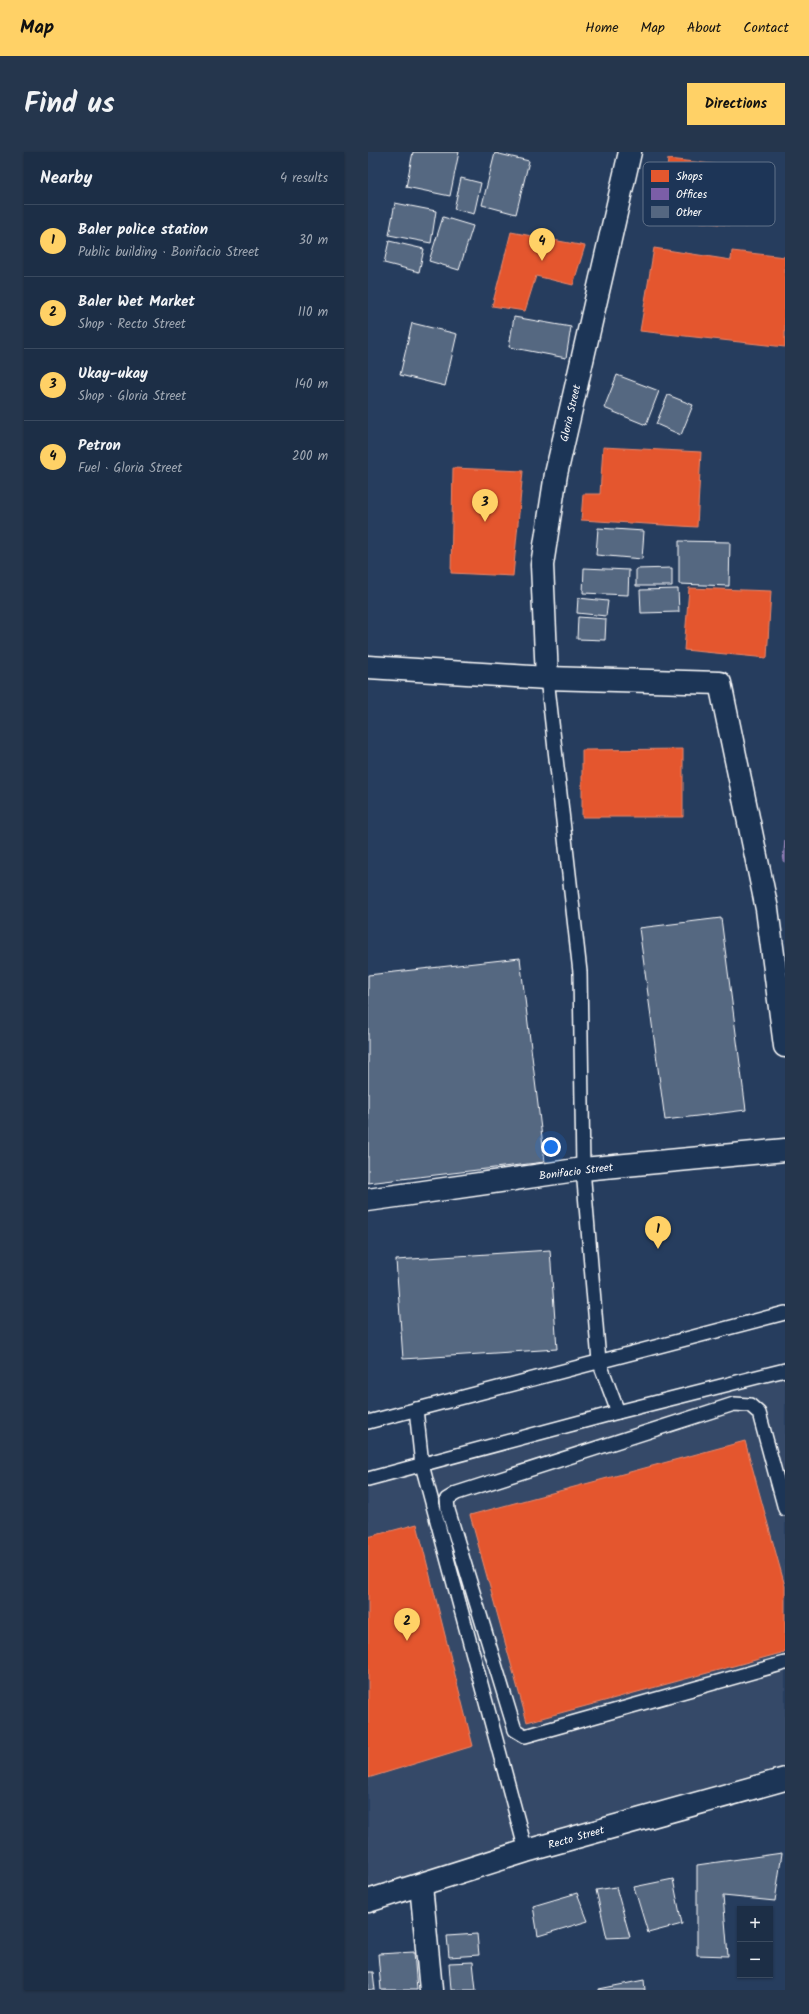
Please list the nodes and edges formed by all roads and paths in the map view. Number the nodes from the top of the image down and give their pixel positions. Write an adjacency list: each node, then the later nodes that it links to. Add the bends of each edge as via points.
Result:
1 (630, 152): 3 (street, Gloria Street, via 556,474 542,565)
2 (368, 666): 3 (street)
3 (547, 678): 4 (street, via 720,683 767,909); 6 (lane, via 580,972)
4 (785, 1046)
5 (785, 1150): 6 (street, Bonifacio Street)
6 (583, 1169): 7 (street, Bonifacio Street); 9 (lane)
7 (368, 1200)
8 (785, 1312): 9 (lane)
9 (599, 1361): 11 (lane); 12 (lane)
10 (785, 1370): 12 (lane)
11 (416, 1409): 13 (lane); 14 (lane)
12 (618, 1412): 14 (lane)
13 (368, 1422)
14 (422, 1465): 15 (lane); 19 (lane)
15 (368, 1479)
16 (785, 1509): 17 (lane, via 759,1413 750,1405 734,1404 457,1493 447,1499 448,1510 515,1730 525,1736)
17 (785, 1663)
18 (785, 1779): 19 (street, Recto Street)
19 (526, 1851): 20 (street, Recto Street)
20 (421, 1885): 21 (street, Recto Street); 22 (street)
21 (368, 1901)
22 (431, 1990)

